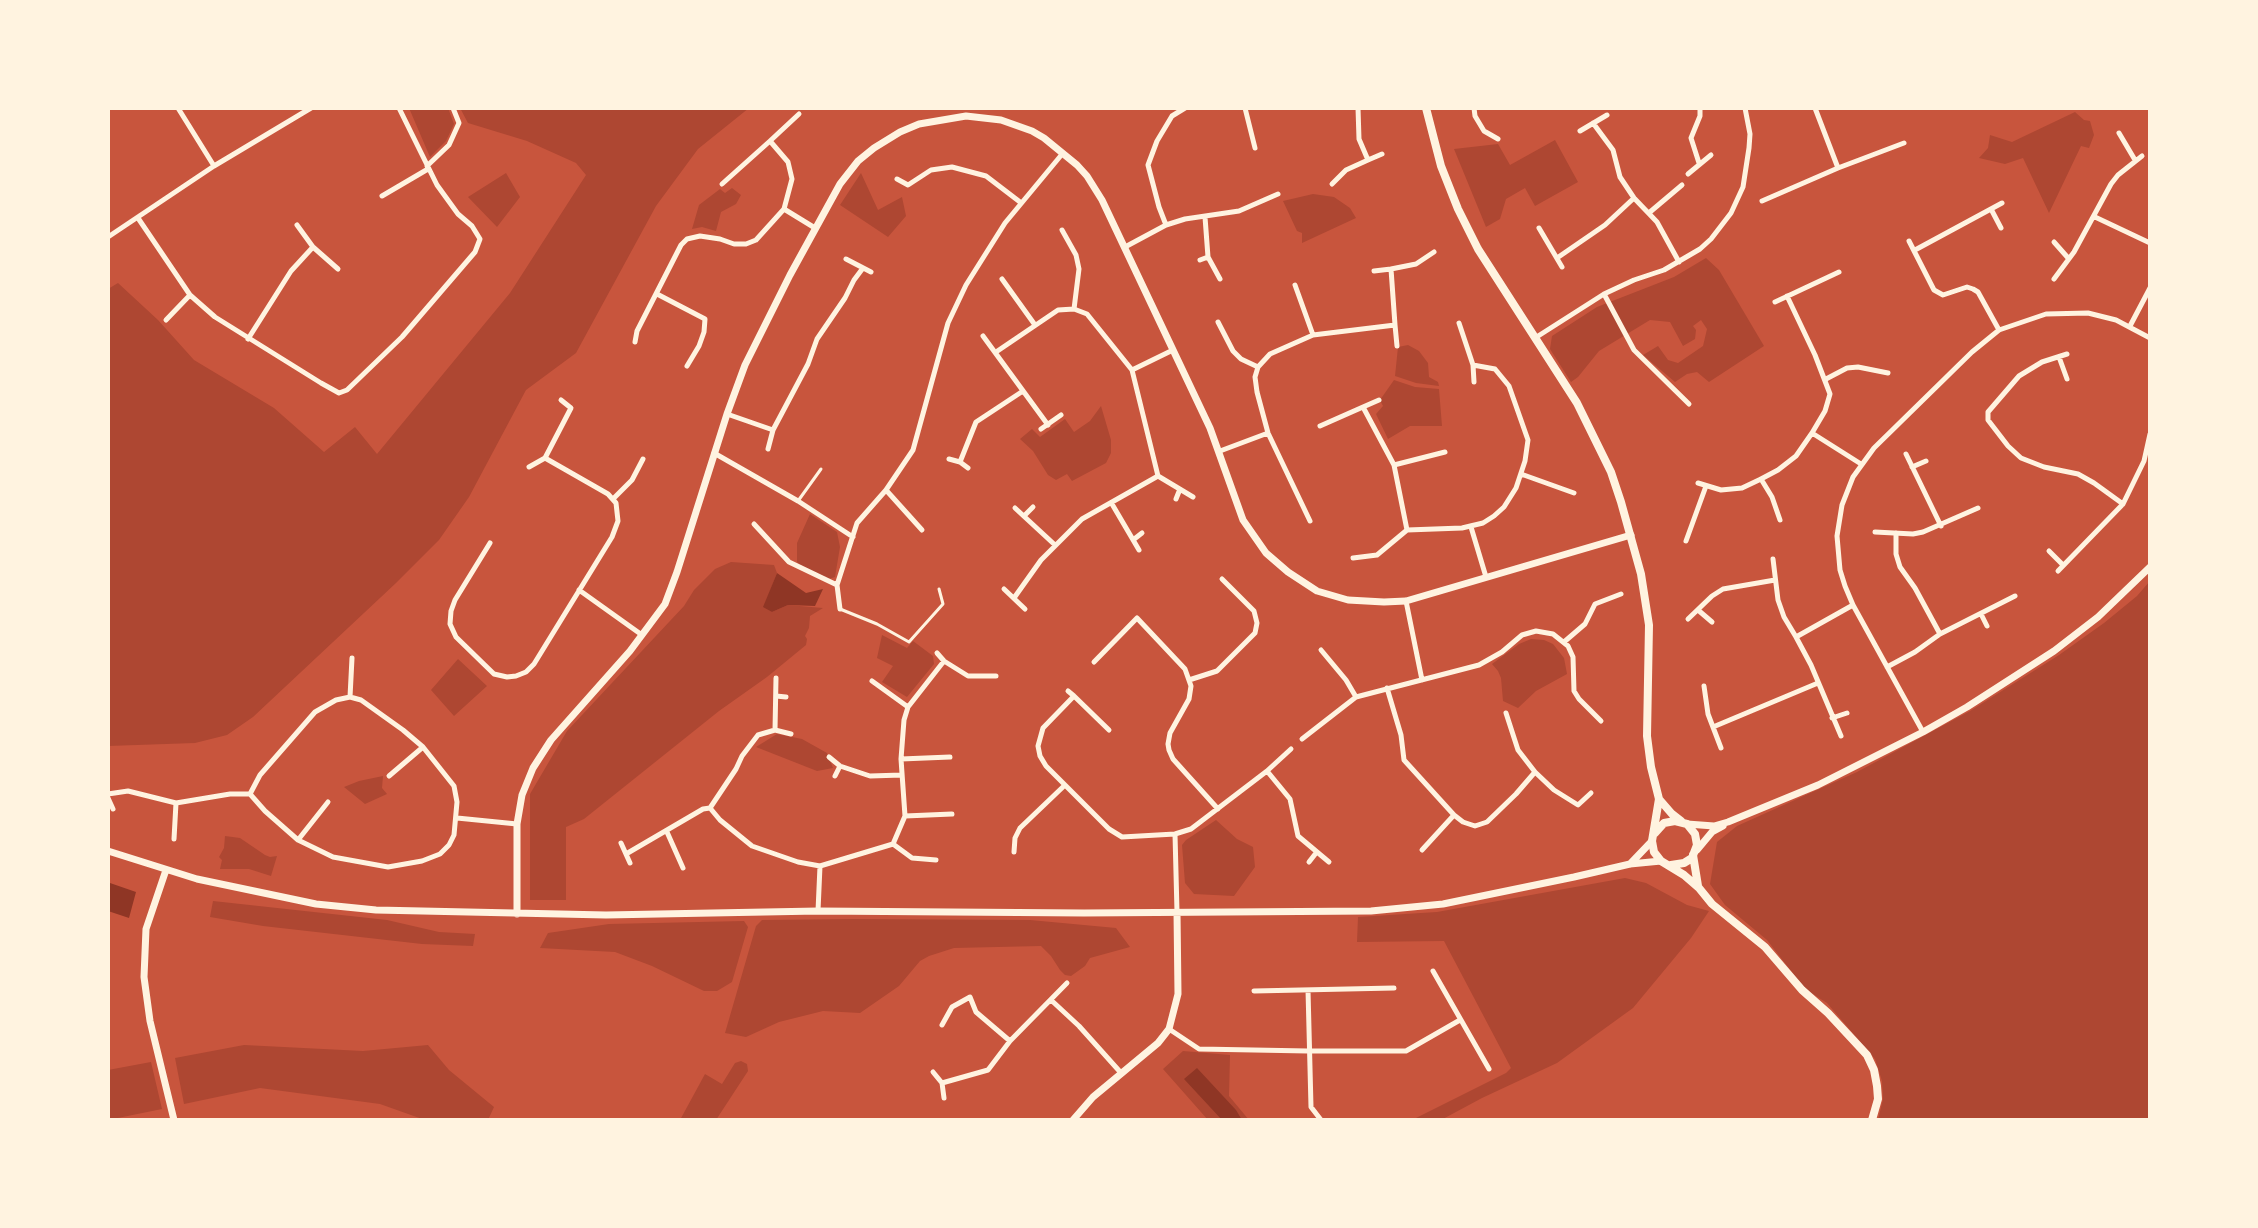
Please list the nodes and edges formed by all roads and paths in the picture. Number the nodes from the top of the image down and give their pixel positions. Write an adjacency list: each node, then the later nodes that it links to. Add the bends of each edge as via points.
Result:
1 (178, 108): 30 (street)
2 (311, 108): 30 (street)
3 (399, 108): 31 (street)
4 (453, 108): 31 (street, via 459,123 449,145)
5 (1185, 108): 51 (street, via 1172,116 1148,165)
6 (1245, 108): 22 (street)
7 (1358, 108): 27 (street, via 1359,139)
8 (1426, 108): 97 (main road, via 1458,209)
9 (1474, 108): 19 (street, via 1484,131)
10 (1700, 108): 29 (street, via 1691,138)
11 (1745, 108): 69 (street, via 1749,159 1737,202 1711,239)
12 (1815, 108): 32 (street)
13 (966, 112): 23 (street, via 1017,125); 52 (street, via 919,124 874,148 849,171)
14 (799, 114): 20 (street)
15 (1607, 115): 16 (street)
16 (1593, 123): 17 (street); 40 (street, via 1613,150 1620,177)
17 (1580, 131)
18 (2119, 133): 28 (street)
19 (1498, 139)
20 (770, 141): 35 (street); 44 (street, via 788,162 792,179)
21 (1904, 143): 32 (street)
22 (1255, 148)
23 (1063, 153): 42 (street); 61 (street, via 1095,187)
24 (1382, 154): 27 (street)
25 (1711, 155): 29 (street)
26 (2142, 156): 28 (street)
27 (1368, 160): 36 (street)
28 (2135, 160): 48 (street, via 2111,184)
29 (1699, 163): 33 (street)
30 (214, 166): 49 (street)
31 (428, 167): 39 (street); 99 (street, via 480,239 475,252 402,337 347,390 339,393)
32 (1838, 168): 41 (street)
33 (1688, 174)
34 (897, 179): 42 (street, via 908,185 931,170 952,167 986,176)
35 (722, 184)
36 (1332, 184)
37 (1682, 185): 46 (street)
38 (1278, 194): 47 (street, via 1239,211)
39 (382, 196)
40 (1634, 198): 46 (street); 65 (street)
41 (1762, 201)
42 (1020, 202): 150 (street, via 948,323 913,450)
43 (2002, 203): 45 (street)
44 (784, 209): 52 (street); 82 (street, via 746,244 700,236 687,239)
45 (1991, 209): 54 (street); 62 (street)
46 (1650, 212): 69 (street)
47 (1205, 217): 51 (street); 64 (street)
48 (2095, 217): 59 (street); 67 (street)
49 (138, 218): 56 (street); 84 (street)
50 (297, 225): 60 (street)
51 (1166, 225): 61 (street)
52 (815, 228): 119 (street, via 745,365)
53 (1539, 228): 65 (street)
54 (2001, 228)
55 (1062, 230): 87 (street, via 1078,262)
56 (108, 236)
57 (1909, 241): 62 (street)
58 (2054, 242): 67 (street)
59 (2150, 243)
60 (313, 247): 72 (street); 99 (street, via 291,271)
61 (1125, 247): 102 (street)
62 (1915, 250): 94 (street, via 1934,290 1943,295 1967,287 1978,292)
63 (1434, 252): 73 (street, via 1416,264)
64 (1208, 257): 68 (street); 78 (street)
65 (1557, 258): 70 (street)
66 (846, 259): 71 (street)
67 (2069, 259): 79 (street)
68 (1200, 260)
69 (1679, 262): 83 (street)
70 (1562, 267)
71 (863, 268): 75 (street); 124 (street, via 817,339)
72 (338, 269)
73 (1391, 269): 74 (street); 92 (street)
74 (1374, 271)
75 (871, 272)
76 (1839, 272): 85 (street)
77 (1002, 279): 91 (street)
78 (1220, 279)
79 (2054, 279)
80 (1295, 285): 95 (street)
81 (2150, 288): 93 (street)
82 (657, 294): 100 (street); 107 (street, via 705,319 699,346)
83 (1604, 294): 97 (street); 117 (street, via 1634,350)
84 (190, 295): 88 (street); 99 (street)
85 (1787, 296): 86 (street); 111 (street)
86 (1775, 302)
87 (1074, 309): 91 (street, via 1061,309); 109 (street, via 1092,319)
88 (166, 320)
89 (1218, 322): 108 (street, via 1233,351)
90 (1459, 323): 106 (street)
91 (1035, 325): 103 (street)
92 (1395, 325): 95 (street); 101 (street)
93 (2130, 326): 94 (street, via 2101,315 2058,312); 98 (street)
94 (1999, 330): 138 (street)
95 (1313, 335): 108 (street, via 1275,351)
96 (983, 336): 103 (street)
97 (1535, 338): 172 (main road, via 1577,403 1608,466)
98 (2150, 338)
99 (248, 339)
100 (635, 342)
101 (1397, 346)
102 (1173, 350): 109 (street); 129 (street)
103 (996, 352): 114 (street)
104 (2067, 354): 105 (street)
105 (2059, 357): 112 (street); 157 (street, via 2019,376 1988,412 1988,420 2021,458 2078,474)
106 (1473, 365): 113 (street); 144 (street, via 1495,369 1509,386 1528,440)
107 (687, 366)
108 (1258, 367): 125 (street, via 1257,392)
109 (1132, 370): 145 (street)
110 (1888, 373): 111 (street, via 1847,368)
111 (1826, 379): 126 (street, via 1829,401)
112 (2067, 379)
113 (1474, 382)
114 (1023, 391): 121 (street); 137 (street, via 976,422)
115 (561, 400): 133 (street, via 571,408)
116 (1379, 400): 118 (street)
117 (1689, 404)
118 (1363, 407): 122 (street); 139 (street)
119 (727, 414): 124 (street); 131 (street)
120 (1061, 415): 121 (street)
121 (1048, 425): 123 (street)
122 (1320, 426)
123 (1041, 429)
124 (773, 430): 128 (street)
125 (1268, 433): 129 (street); 163 (street)
126 (1812, 433): 138 (street); 146 (street, via 1796,456)
127 (2150, 434): 157 (street, via 2144,461)
128 (768, 449)
129 (1220, 451): 195 (street, via 1243,520 1278,564 1317,591 1348,600)
130 (1445, 452): 139 (street)
131 (714, 453): 155 (street); 205 (street, via 671,590)
132 (1906, 454): 141 (street)
133 (545, 458): 140 (street); 153 (street)
134 (643, 459): 153 (street)
135 (949, 459): 137 (street)
136 (1926, 461): 141 (street)
137 (960, 462): 142 (street)
138 (1861, 464): 196 (street, via 1842,505 1837,536 1840,570)
139 (1394, 465): 168 (street)
140 (529, 467)
141 (1912, 467): 165 (street)
142 (968, 468)
143 (821, 469): 155 (lane)
144 (1521, 474): 151 (street); 166 (street, via 1500,511)
145 (1158, 476): 149 (street); 156 (street)
146 (1761, 479): 148 (street, via 1742,488); 162 (street)
147 (1698, 483): 148 (street)
148 (1706, 486): 175 (street)
149 (1180, 489): 152 (street); 154 (street)
150 (886, 490): 167 (street); 173 (street, via 857,523)
151 (1574, 493)
152 (1193, 497)
153 (613, 499): 191 (street, via 618,524)
154 (1176, 499)
155 (798, 501): 173 (street)
156 (1112, 504): 174 (street); 177 (street, via 1082,519)
157 (2123, 504): 182 (street)
158 (1033, 507): 161 (street)
159 (1015, 508): 161 (street)
160 (1978, 508): 165 (street)
161 (1024, 516): 177 (street)
162 (1780, 520)
163 (1310, 521)
164 (754, 524): 188 (street, via 789,562)
165 (1941, 526): 171 (street)
166 (1471, 527): 168 (street); 185 (street)
167 (922, 530)
168 (1407, 530): 180 (street, via 1377,555)
169 (1875, 532): 171 (street)
170 (1142, 533): 174 (street)
171 (1896, 533): 204 (street, via 1900,567)
172 (1631, 535): 185 (street); 256 (main road, via 1648,609 1647,736)
173 (853, 537): 188 (street)
174 (1133, 540): 178 (street)
175 (1686, 541)
176 (490, 543): 191 (street, via 449,618 456,637 494,674 526,672)
177 (1055, 545): 194 (street)
178 (1139, 550)
179 (2049, 551): 182 (street)
180 (1353, 558)
181 (1773, 559): 187 (street)
182 (2063, 565): 184 (street)
183 (2150, 567): 236 (street, via 2054,651)
184 (2058, 571)
185 (1486, 577): 195 (street)
186 (1222, 579): 216 (street, via 1254,611 1255,633 1217,671)
187 (1775, 580): 199 (street, via 1723,589); 206 (street, via 1784,617)
188 (837, 585): 197 (street)
189 (939, 589): 197 (lane, via 943,604 909,642)
190 (1004, 589): 194 (street)
191 (579, 590): 205 (street)
192 (1621, 594): 207 (street, via 1595,604 1585,624)
193 (2015, 596): 200 (street)
194 (1014, 598): 198 (street)
195 (1406, 601): 217 (street)
196 (1853, 605): 206 (street); 213 (street)
197 (840, 609)
198 (1025, 609)
199 (1698, 610): 201 (street); 202 (street)
200 (1981, 614): 203 (street); 204 (street)
201 (1688, 619)
202 (1712, 622)
203 (1987, 626)
204 (1940, 634): 213 (street)
205 (642, 635): 268 (street, via 542,752 522,795)
206 (1796, 637): 219 (street)
207 (1564, 642): 217 (street, via 1547,632 1531,632 1479,665); 232 (street, via 1573,657 1574,691)
208 (1321, 650): 227 (street)
209 (937, 653): 211 (street)
210 (352, 658): 225 (street)
211 (944, 661): 214 (street, via 968,676); 228 (street)
212 (1094, 662): 216 (street, via 1137,618 1185,669)
213 (1887, 667): 236 (street)
214 (996, 676)
215 (776, 678): 223 (street)
216 (1189, 680): 261 (street, via 1189,699 1168,744 1173,759)
217 (1422, 680): 221 (street)
218 (872, 681): 228 (street)
219 (1818, 683): 231 (street); 233 (street)
220 (1704, 686): 233 (street)
221 (1387, 688): 227 (street); 263 (street, via 1404,760)
222 (1068, 691): 224 (street)
223 (776, 696): 226 (street); 234 (street)
224 (1074, 696): 235 (street); 252 (street, via 1043,728 1038,746 1042,761)
225 (350, 697): 240 (street); 254 (street, via 315,712 267,766)
226 (786, 697)
227 (1356, 697): 239 (street)
228 (908, 707): 245 (street)
229 (1506, 713): 248 (street, via 1518,750)
230 (1847, 713): 231 (street)
231 (1832, 718): 238 (street)
232 (1601, 721)
233 (1713, 727): 241 (street)
234 (775, 730): 237 (street); 259 (street, via 758,735)
235 (1109, 730)
236 (1923, 732): 266 (street)
237 (791, 734)
238 (1841, 736)
239 (1302, 739)
240 (423, 747): 250 (street); 265 (street, via 454,786)
241 (1721, 748)
242 (1291, 749): 247 (street)
243 (829, 757): 246 (street)
244 (950, 757): 245 (street)
245 (901, 759): 249 (street)
246 (840, 766): 249 (street, via 870,776); 251 (street)
247 (1267, 771): 261 (street); 279 (street, via 1290,799 1298,836)
248 (1535, 772): 253 (street, via 1578,805); 263 (street, via 1487,822 1475,826)
249 (902, 775): 264 (street)
250 (389, 776)
251 (835, 776)
252 (1065, 785): 270 (street, via 1118,835); 278 (street, via 1020,828)
253 (1591, 793)
254 (250, 794): 258 (street); 273 (street)
255 (108, 796): 258 (street, via 128,791); 260 (street)
256 (1659, 799): 267 (main road); 271 (main road)
257 (328, 802): 273 (street)
258 (176, 803): 272 (street)
259 (710, 808): 269 (street); 289 (street, via 761,850)
260 (113, 809)
261 (1218, 809): 270 (street, via 1199,825)
262 (952, 814): 264 (street)
263 (1454, 815): 276 (street)
264 (905, 816): 275 (street)
265 (457, 818): 268 (street); 273 (street, via 454,835 440,854 404,865 333,857)
266 (1728, 822): 267 (street); 280 (street)
267 (1684, 823): 271 (main road, via 1664,823); 280 (main road, via 1695,834)
268 (517, 824): 294 (street)
269 (667, 832): 281 (street); 283 (street, via 682,866)
270 (1175, 834): 293 (street)
271 (1653, 837): 287 (main road, via 1654,852); 288 (street)
272 (174, 839)
273 (298, 840)
274 (621, 843): 281 (street)
275 (893, 844): 282 (street, via 912,858); 289 (street)
276 (1422, 850)
277 (108, 851): 290 (street)
278 (1014, 852)
279 (1316, 853): 284 (street); 285 (street)
280 (1694, 853): 287 (main road, via 1684,863); 291 (main road)
281 (626, 854): 286 (street)
282 (936, 860)
283 (688, 862)
284 (1309, 862)
285 (1329, 862)
286 (630, 863)
287 (1664, 863): 288 (street); 291 (main road)
288 (1630, 864): 293 (street, via 1443,904 1371,911)
289 (820, 866): 292 (street)
290 (166, 870): 294 (street, via 316,904); 312 (street, via 146,929 144,977)
291 (1699, 888): 314 (main road, via 1765,947 1867,1055 1878,1099)
292 (818, 911): 293 (street); 294 (street)
293 (1177, 912): 303 (street, via 1178,994)
294 (517, 914)
295 (1433, 971): 301 (street)
296 (1067, 983): 300 (street)
297 (1394, 988): 298 (street)
298 (1308, 990): 299 (street); 305 (street)
299 (1254, 991)
300 (1051, 1000): 304 (street); 308 (street)
301 (1460, 1020): 305 (street, via 1406,1051); 306 (street)
302 (942, 1025): 304 (street, via 952,1007 970,997 976,1012)
303 (1169, 1029): 305 (street, via 1199,1049); 308 (street)
304 (1010, 1041): 309 (street, via 988,1070)
305 (1308, 1051): 313 (street, via 1311,1107)
306 (1489, 1069)
307 (933, 1072): 309 (street)
308 (1122, 1074): 311 (street)
309 (942, 1083): 310 (street)
310 (944, 1098)
311 (1076, 1119)
312 (174, 1120)
313 (1321, 1120)
314 (1872, 1120)

